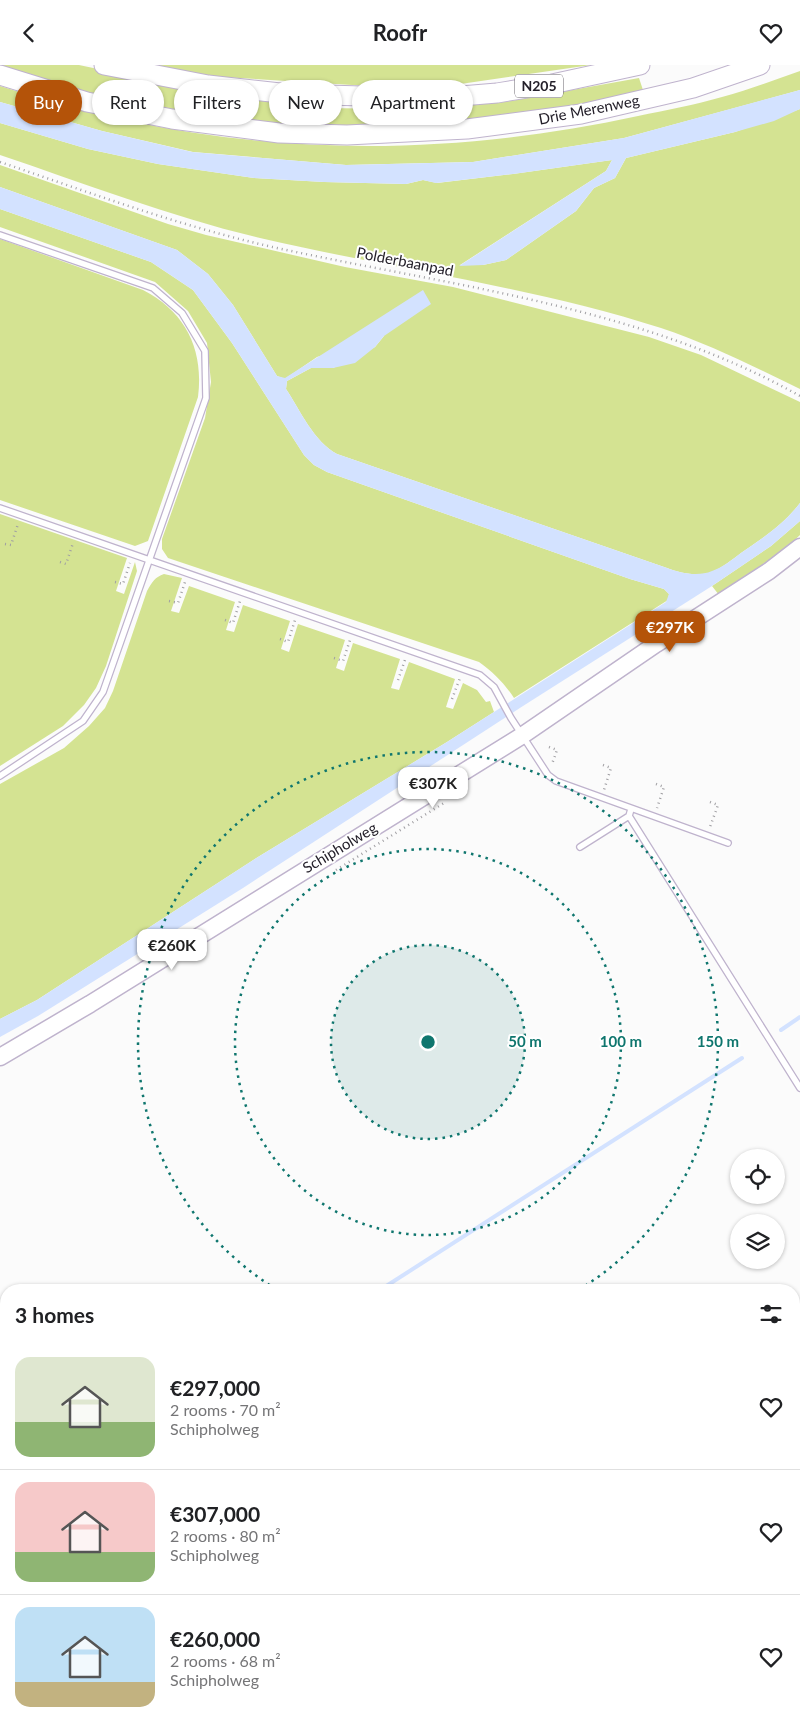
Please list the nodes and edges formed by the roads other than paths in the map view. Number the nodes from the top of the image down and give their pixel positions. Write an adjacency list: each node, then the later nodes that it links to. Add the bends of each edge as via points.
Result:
1 (104, 65): 2 (highway, N205, via 208,85 281,93 437,97 552,85)
2 (640, 65)
3 (760, 65): 4 (highway, Drie Merenweg / N205, via 693,88 580,114 467,129 347,135 279,133 172,119 88,102)
4 (0, 75)
5 (0, 235): 8 (lane, via 153,288 182,313 205,351 206,398)
6 (0, 508): 8 (lane)
7 (800, 547): 9 (main road, Schipholweg)
8 (150, 560): 9 (lane, via 487,680); 10 (lane, via 103,692 83,721)
9 (523, 735): 11 (lane, via 548,775 556,781); 15 (main road, Schipholweg)
10 (0, 776)
11 (631, 809): 12 (lane); 13 (lane)
12 (629, 816): 14 (lane); 16 (lane)
13 (728, 843)
14 (580, 847)
15 (0, 1057)
16 (800, 1087)

